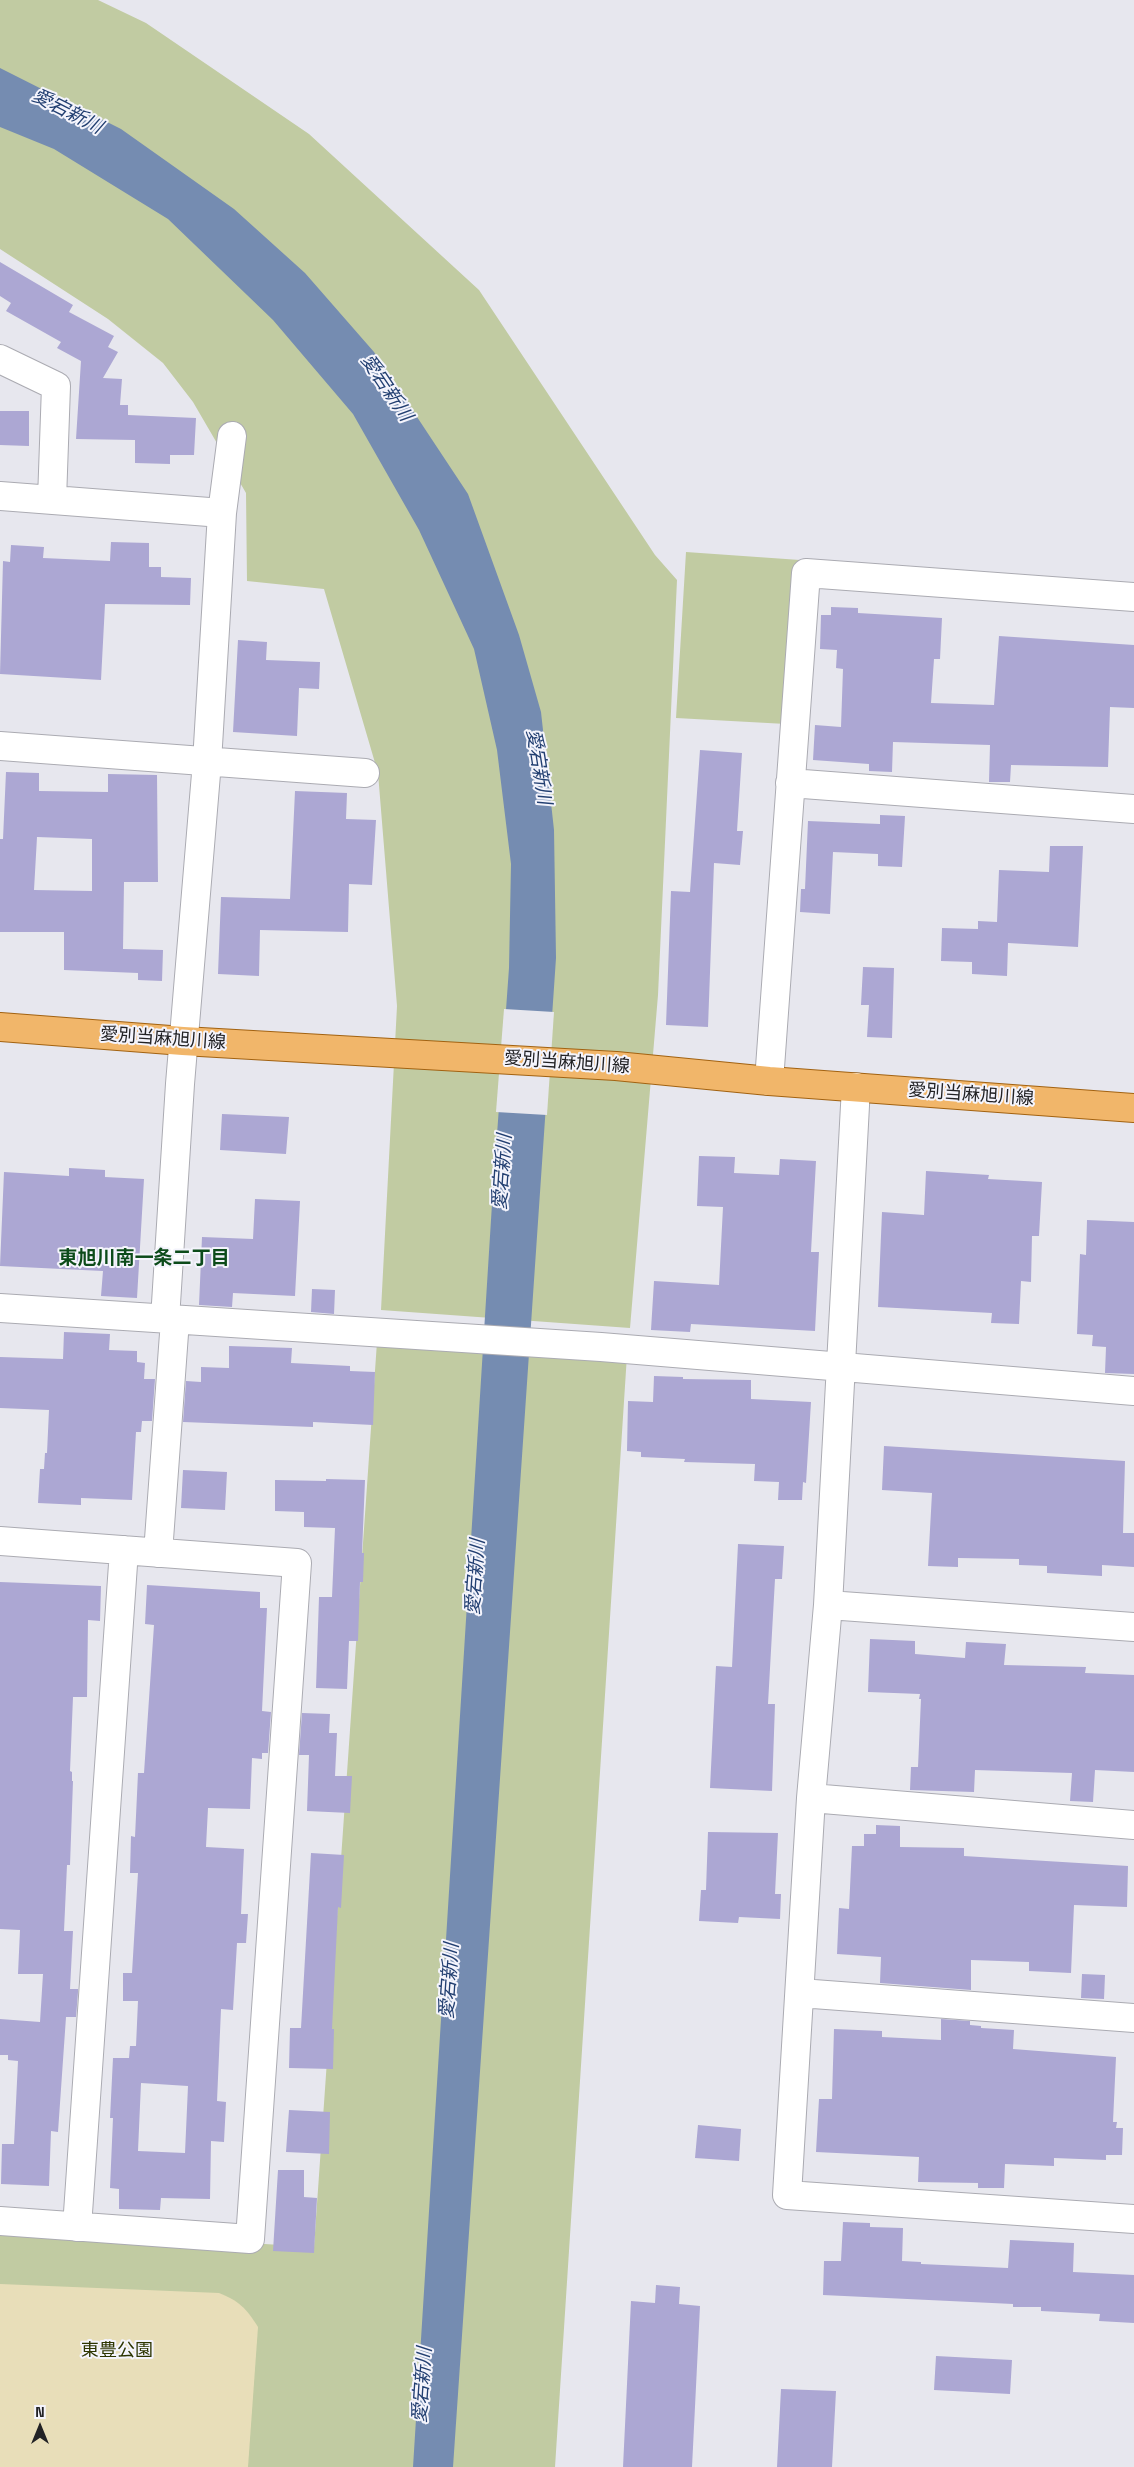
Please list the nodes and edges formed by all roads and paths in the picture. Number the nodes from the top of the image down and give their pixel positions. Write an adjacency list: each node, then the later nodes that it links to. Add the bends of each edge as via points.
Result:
1 (0, 359): 4 (street, via 56,386)
2 (232, 436): 5 (street)
3 (0, 496): 4 (street)
4 (52, 500): 5 (street)
5 (222, 513): 8 (street)
6 (1134, 597): 10 (street, via 806,573)
7 (0, 746): 8 (street)
8 (207, 762): 9 (street); 13 (street)
9 (365, 773)
10 (790, 783): 11 (street); 14 (street)
11 (1134, 809)
12 (0, 1027): 13 (main road, 愛別当麻旭川線)
13 (183, 1041): 14 (main road, 愛別当麻旭川線, via 616,1066); 18 (street)
14 (769, 1080): 15 (main road, 愛別当麻旭川線)
15 (856, 1087): 16 (main road, 愛別当麻旭川線); 19 (street)
16 (1134, 1108)
17 (0, 1308): 18 (street)
18 (170, 1320): 19 (street, via 601,1348); 23 (street)
19 (839, 1368): 20 (street); 24 (street)
20 (1134, 1391)
21 (0, 1541): 22 (street)
22 (124, 1550): 23 (street); 32 (street)
23 (158, 1553): 32 (street, via 297,1563 250,2239)
24 (828, 1605): 25 (street); 26 (street)
25 (1134, 1627)
26 (811, 1798): 27 (street); 28 (street)
27 (1134, 1825)
28 (800, 1993): 29 (street); 30 (street, via 787,2195)
29 (1134, 2018)
30 (1134, 2219)
31 (0, 2221): 32 (street)
32 (77, 2227)

